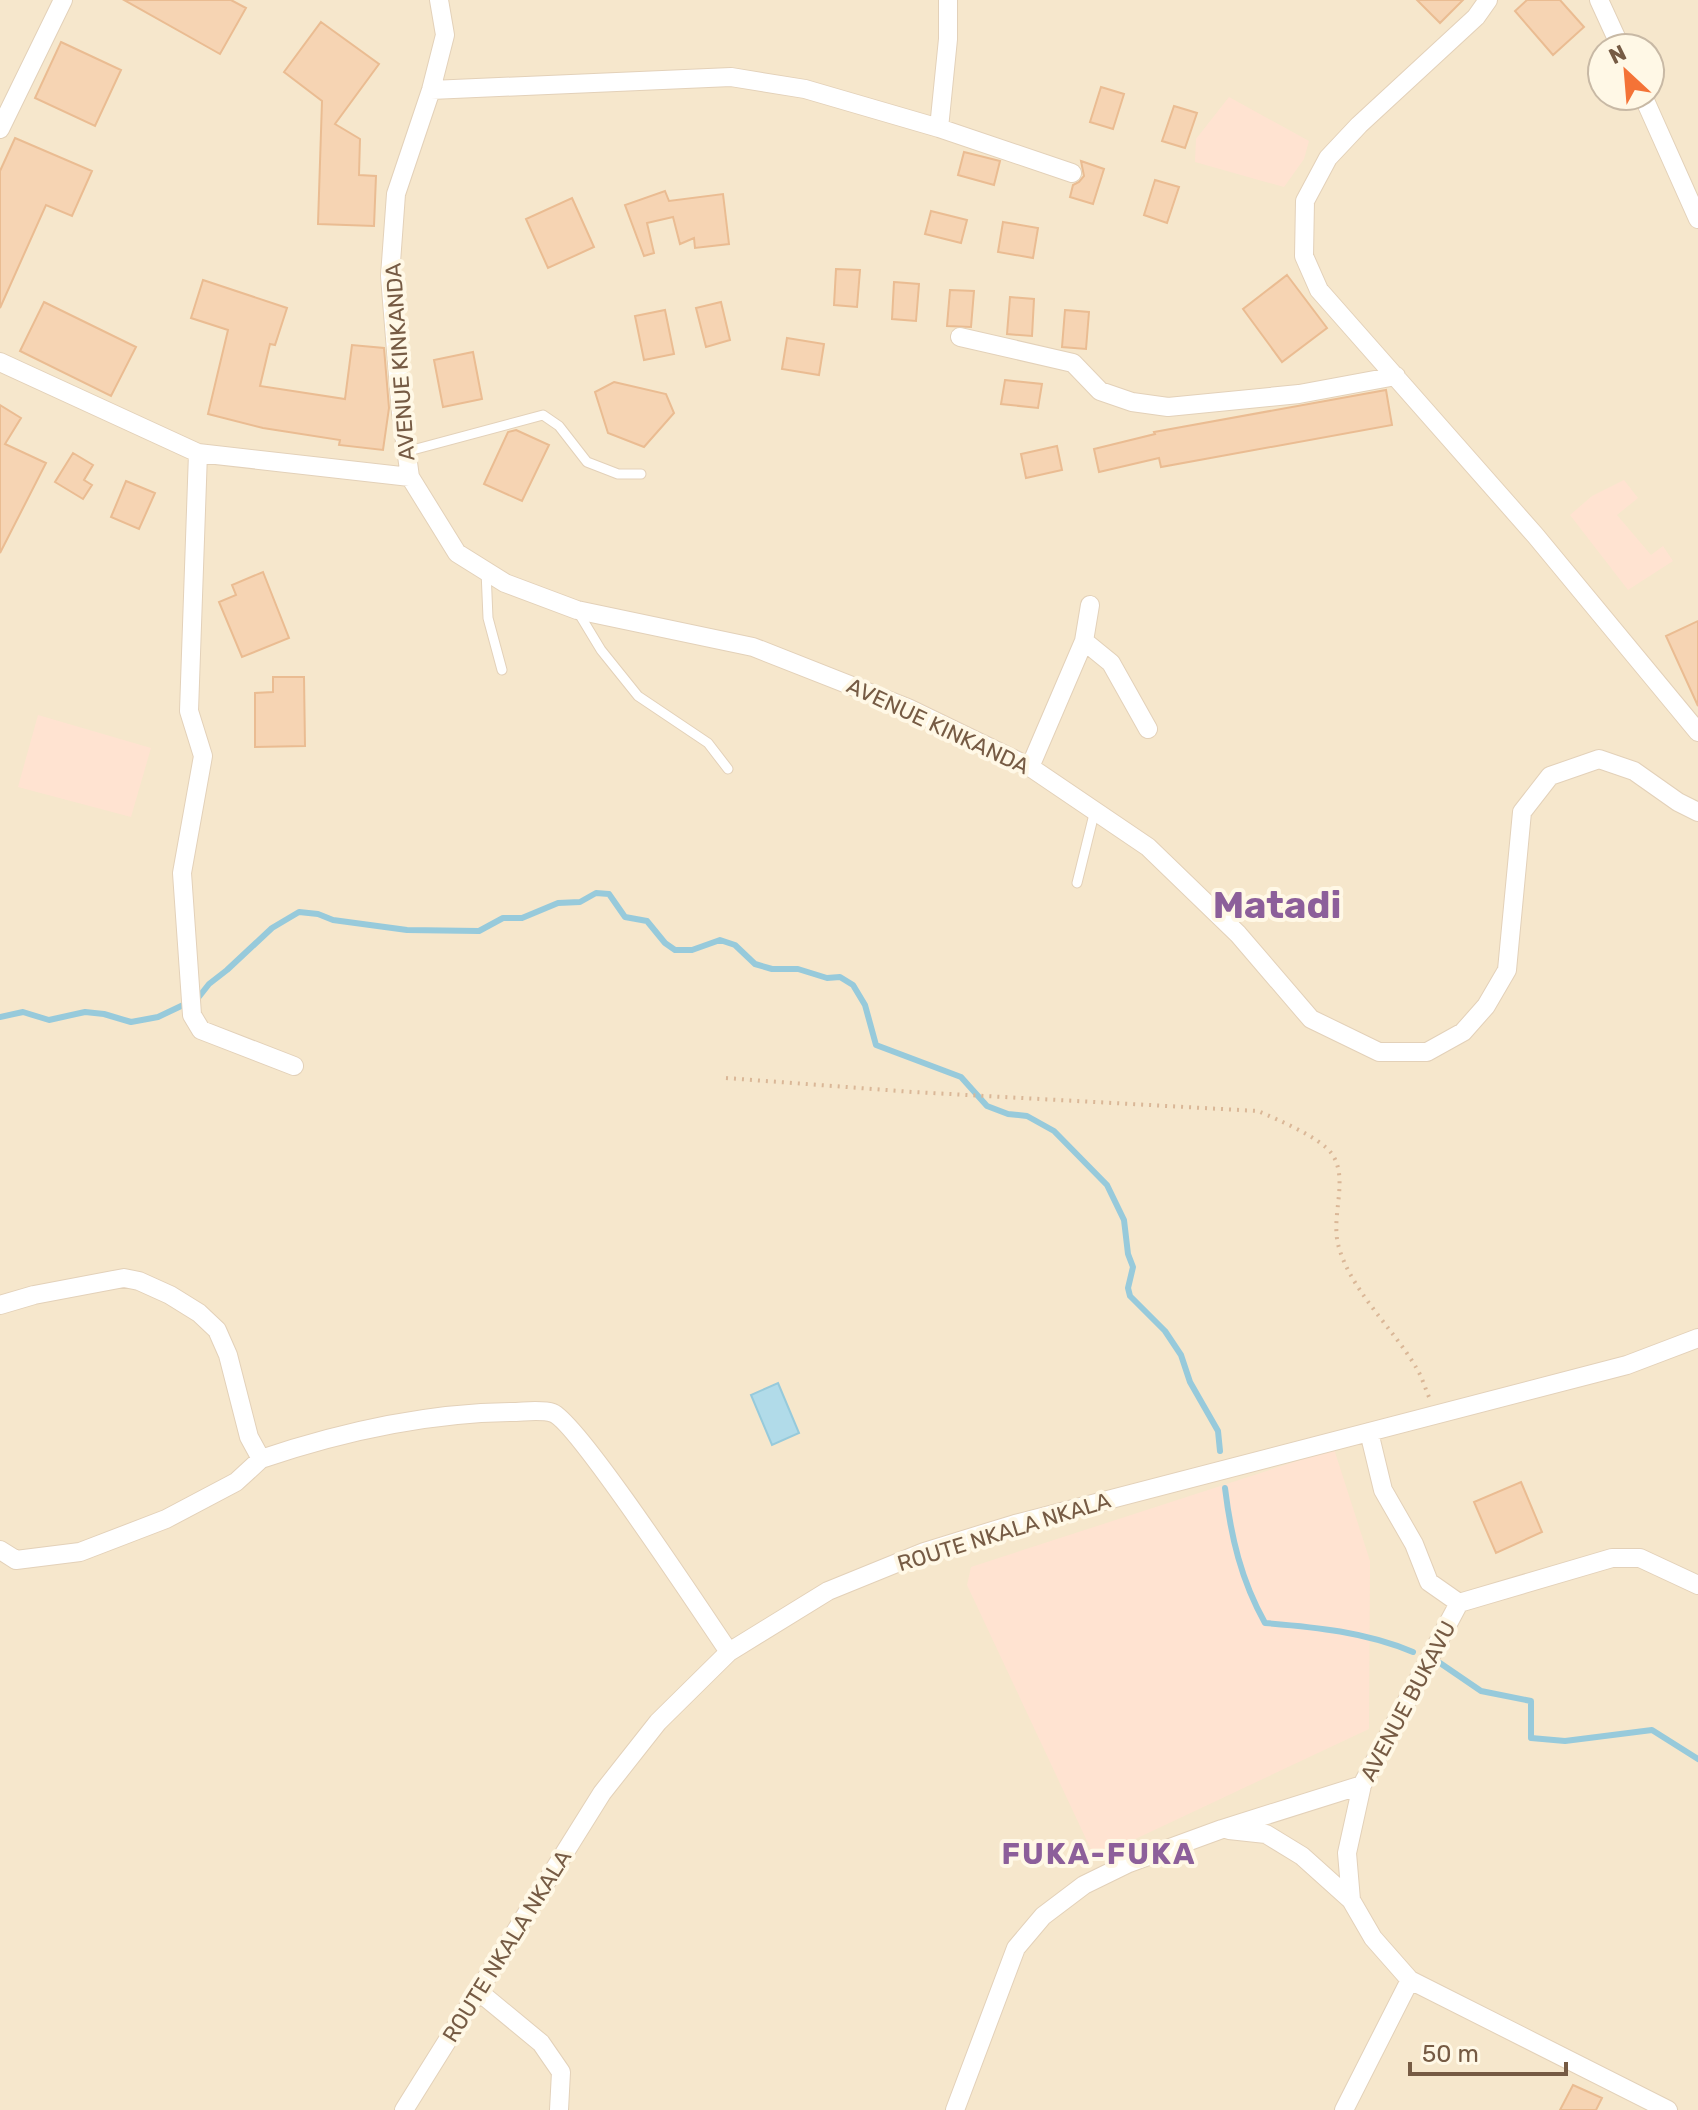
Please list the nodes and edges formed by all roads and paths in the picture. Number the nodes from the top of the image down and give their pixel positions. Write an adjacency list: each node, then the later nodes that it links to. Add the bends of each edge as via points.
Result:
1 (63, 0): 10 (street)
2 (439, 0): 7 (street, AVENUE KINKANDA, via 445,35)
3 (948, 0): 9 (street)
4 (1488, 0): 15 (street, via 1328,158 1305,201 1304,256 1319,290)
5 (1599, 0): 6 (street)
6 (1614, 32)
7 (431, 90): 9 (street, via 731,77 805,89); 16 (street, AVENUE KINKANDA, via 396,194 390,276)
8 (1650, 112): 12 (street)
9 (939, 128): 11 (street)
10 (0, 129)
11 (1072, 173)
12 (1698, 219)
13 (960, 337): 15 (street, via 1073,363 1100,391 1168,407 1299,394)
14 (0, 362): 17 (street)
15 (1396, 376): 26 (street)
16 (405, 452): 18 (lane, via 543,415 559,426 587,462 618,474); 19 (street, AVENUE KINKANDA)
17 (198, 453): 19 (street); 32 (street, via 189,711 203,756 182,873 192,1015 201,1030)
18 (641, 474)
19 (410, 477): 20 (street, AVENUE KINKANDA, via 457,553)
20 (486, 571): 22 (street, AVENUE KINKANDA); 24 (lane, via 488,618)
21 (1090, 605): 23 (street)
22 (577, 610): 27 (street, AVENUE KINKANDA, via 753,647 908,708); 28 (lane, via 638,696 708,743)
23 (1084, 641): 25 (street, via 1111,663); 27 (street)
24 (502, 670)
25 (1148, 729)
26 (1698, 732)
27 (1030, 767): 29 (street, AVENUE KINKANDA)
28 (728, 769)
29 (1095, 810): 30 (street, AVENUE KINKANDA, via 1148,847 1238,934 1311,1019 1379,1052 1427,1052 1463,1032 1486,1006 1507,970 1522,812 1550,776 1599,759 1634,771); 31 (lane)
30 (1698, 812)
31 (1077, 883)
32 (294, 1066)
33 (726, 1078): 36 (path, via 1258,1111 1287,1124 1329,1150 1337,1162 1338,1246 1352,1276 1418,1370)
34 (0, 1305): 38 (street, via 124,1278 170,1295 217,1330 249,1437)
35 (1698, 1338): 36 (street, ROUTE NKALA NKALA, via 1627,1365)
36 (1436, 1414): 37 (street, ROUTE NKALA NKALA)
37 (1369, 1432): 41 (street, via 1383,1490 1429,1582); 42 (street, ROUTE NKALA NKALA, via 924,1552 828,1591)
38 (261, 1459): 39 (street, via 236,1482 166,1519 80,1552 16,1560); 42 (street, via 416,1419 554,1413 579,1438)
39 (0, 1550)
40 (1698, 1585): 41 (street, AVENUE BUKAVU, via 1640,1558 1612,1558)
41 (1459, 1603): 43 (street, AVENUE BUKAVU)
42 (729, 1652): 47 (street, ROUTE NKALA NKALA, via 658,1722 602,1793)
43 (1362, 1785): 44 (street); 45 (street, AVENUE BUKAVU, via 1347,1853)
44 (1222, 1829): 45 (street, via 1266,1834 1302,1856); 50 (street, via 1129,1863 1084,1885 1043,1916 1016,1948)
45 (1351, 1900): 46 (street, AVENUE BUKAVU, via 1373,1938)
46 (1410, 1980): 51 (street); 52 (street, AVENUE BUKAVU)
47 (478, 1991): 48 (street, ROUTE NKALA NKALA); 49 (street, via 541,2043 561,2072)
48 (404, 2110)
49 (559, 2110)
50 (955, 2110)
51 (1344, 2110)
52 (1668, 2110)

